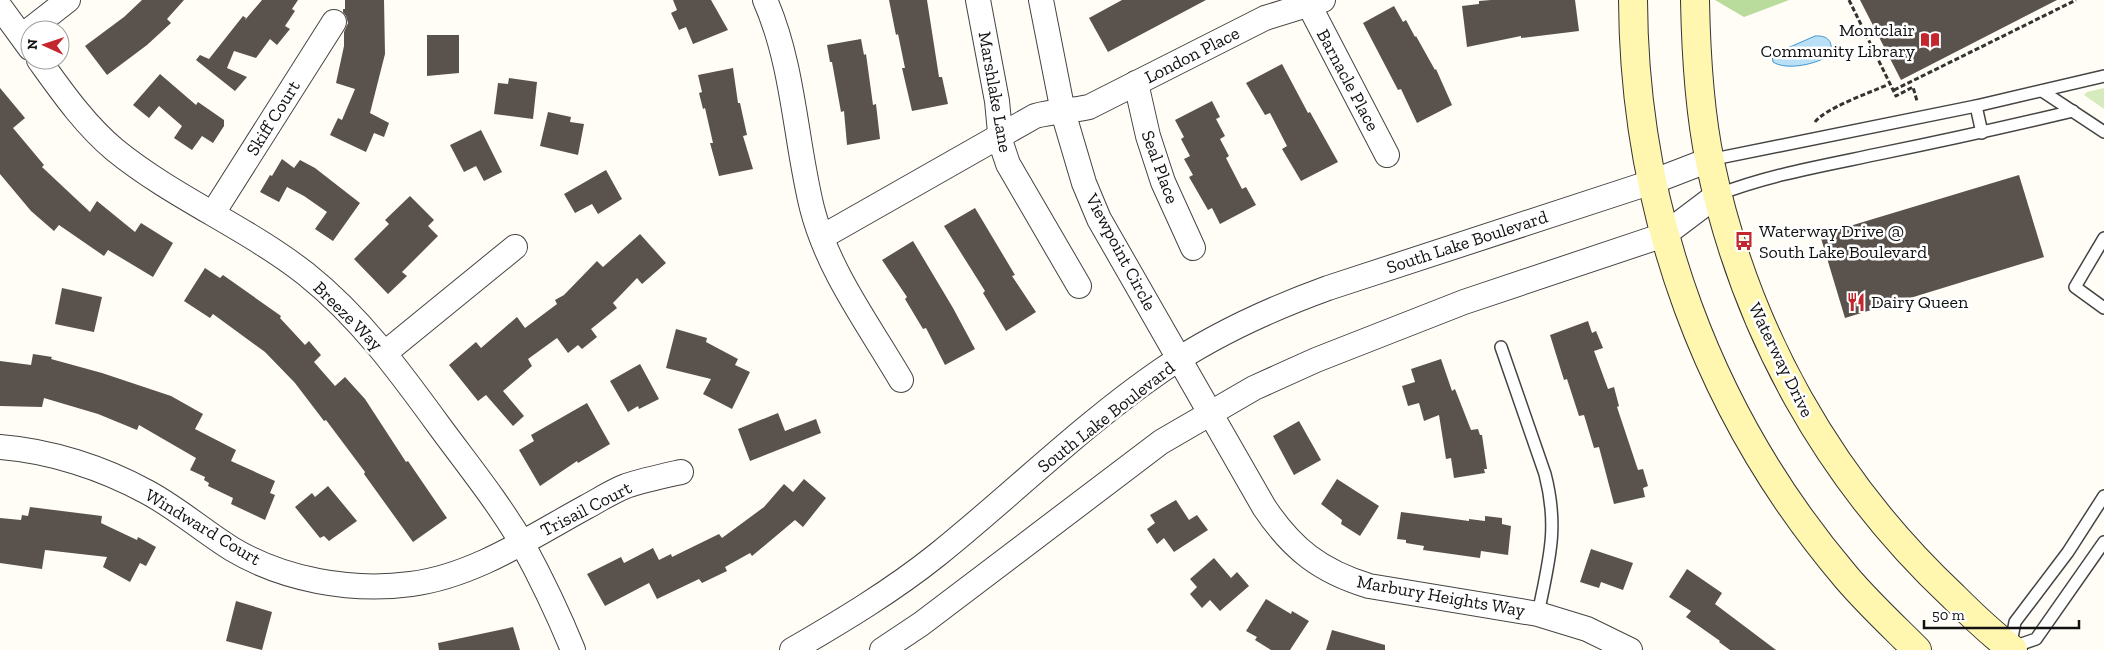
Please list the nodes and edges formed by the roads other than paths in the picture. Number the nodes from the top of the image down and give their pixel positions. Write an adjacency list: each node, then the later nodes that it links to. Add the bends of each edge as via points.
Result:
1 (68, 0): 9 (street)
2 (765, 0): 28 (street, via 782,45 812,208)
3 (978, 0): 21 (street, Marshlake Lane, via 997,101)
4 (1041, 0): 18 (street, Viewpoint Circle)
5 (1633, 0): 24 (street, via 1635,68)
6 (1695, 0): 23 (street, Waterway Drive, via 1700,96)
7 (1316, 3): 14 (street, London Place, via 1265,18); 22 (street, Barnacle Place)
8 (0, 7): 11 (street)
9 (48, 20)
10 (334, 22): 26 (street, Skiff Court)
11 (20, 34)
12 (46, 70): 26 (street, Breeze Way, via 84,120 114,149 147,174)
13 (2104, 76): 15 (lane)
14 (1136, 83): 18 (street, London Place, via 1089,107); 31 (street, Seal Place, via 1163,182)
15 (2042, 90): 16 (lane); 17 (lane)
16 (1976, 106): 20 (lane); 23 (lane)
17 (2073, 111): 19 (lane); 20 (lane)
18 (1062, 112): 21 (street, via 1035,116); 36 (street, Viewpoint Circle, via 1099,218)
19 (2104, 132)
20 (1982, 133): 25 (lane, via 1797,170)
21 (1000, 135): 28 (street); 32 (street, Marshlake Lane, via 1008,164)
22 (1387, 154)
23 (1709, 160): 24 (street, South Lake Boulevard); 25 (street, Waterway Drive)
24 (1652, 182): 27 (street); 36 (street, South Lake Boulevard, via 1302,298 1227,332)
25 (1717, 195): 27 (street); 45 (street, Waterway Drive, via 1732,248 1760,321 1794,392 1826,448 1891,534 1928,574)
26 (213, 213): 35 (street, Breeze Way, via 264,243 307,275)
27 (1664, 235): 38 (street, via 1464,302 1316,360); 50 (street, via 1704,351 1737,418 1770,474 1846,578)
28 (822, 237): 37 (street, via 837,272)
29 (2104, 238): 33 (lane, via 2075,287)
30 (515, 247): 35 (street)
31 (1193, 248)
32 (1079, 286)
33 (2104, 308)
34 (1501, 347): 44 (lane, via 1551,495 1554,517 1552,545)
35 (385, 352): 42 (street, Breeze Way)
36 (1180, 358): 38 (street, Marbury Heights Way); 47 (street, South Lake Boulevard, via 1106,412 891,590)
37 (901, 380)
38 (1210, 412): 44 (street, Marbury Heights Way, via 1280,530 1322,567 1369,586); 48 (street, via 1161,442)
39 (0, 447): 42 (street, Windward Court, via 63,458 106,473 148,492 232,549 264,565 302,577 341,584 412,584 442,578 478,565)
40 (681, 472): 42 (street, Trisail Court, via 626,486)
41 (2104, 496): 45 (lane, via 2068,552 2015,622)
42 (521, 542): 46 (street, Breeze Way, via 556,607)
43 (2104, 542): 45 (lane, via 2036,639)
44 (1538, 614): 49 (street, Marbury Heights Way, via 1587,629)
45 (2010, 649)
46 (573, 650)
47 (792, 650)
48 (882, 650)
49 (1630, 650)
50 (1917, 650)

